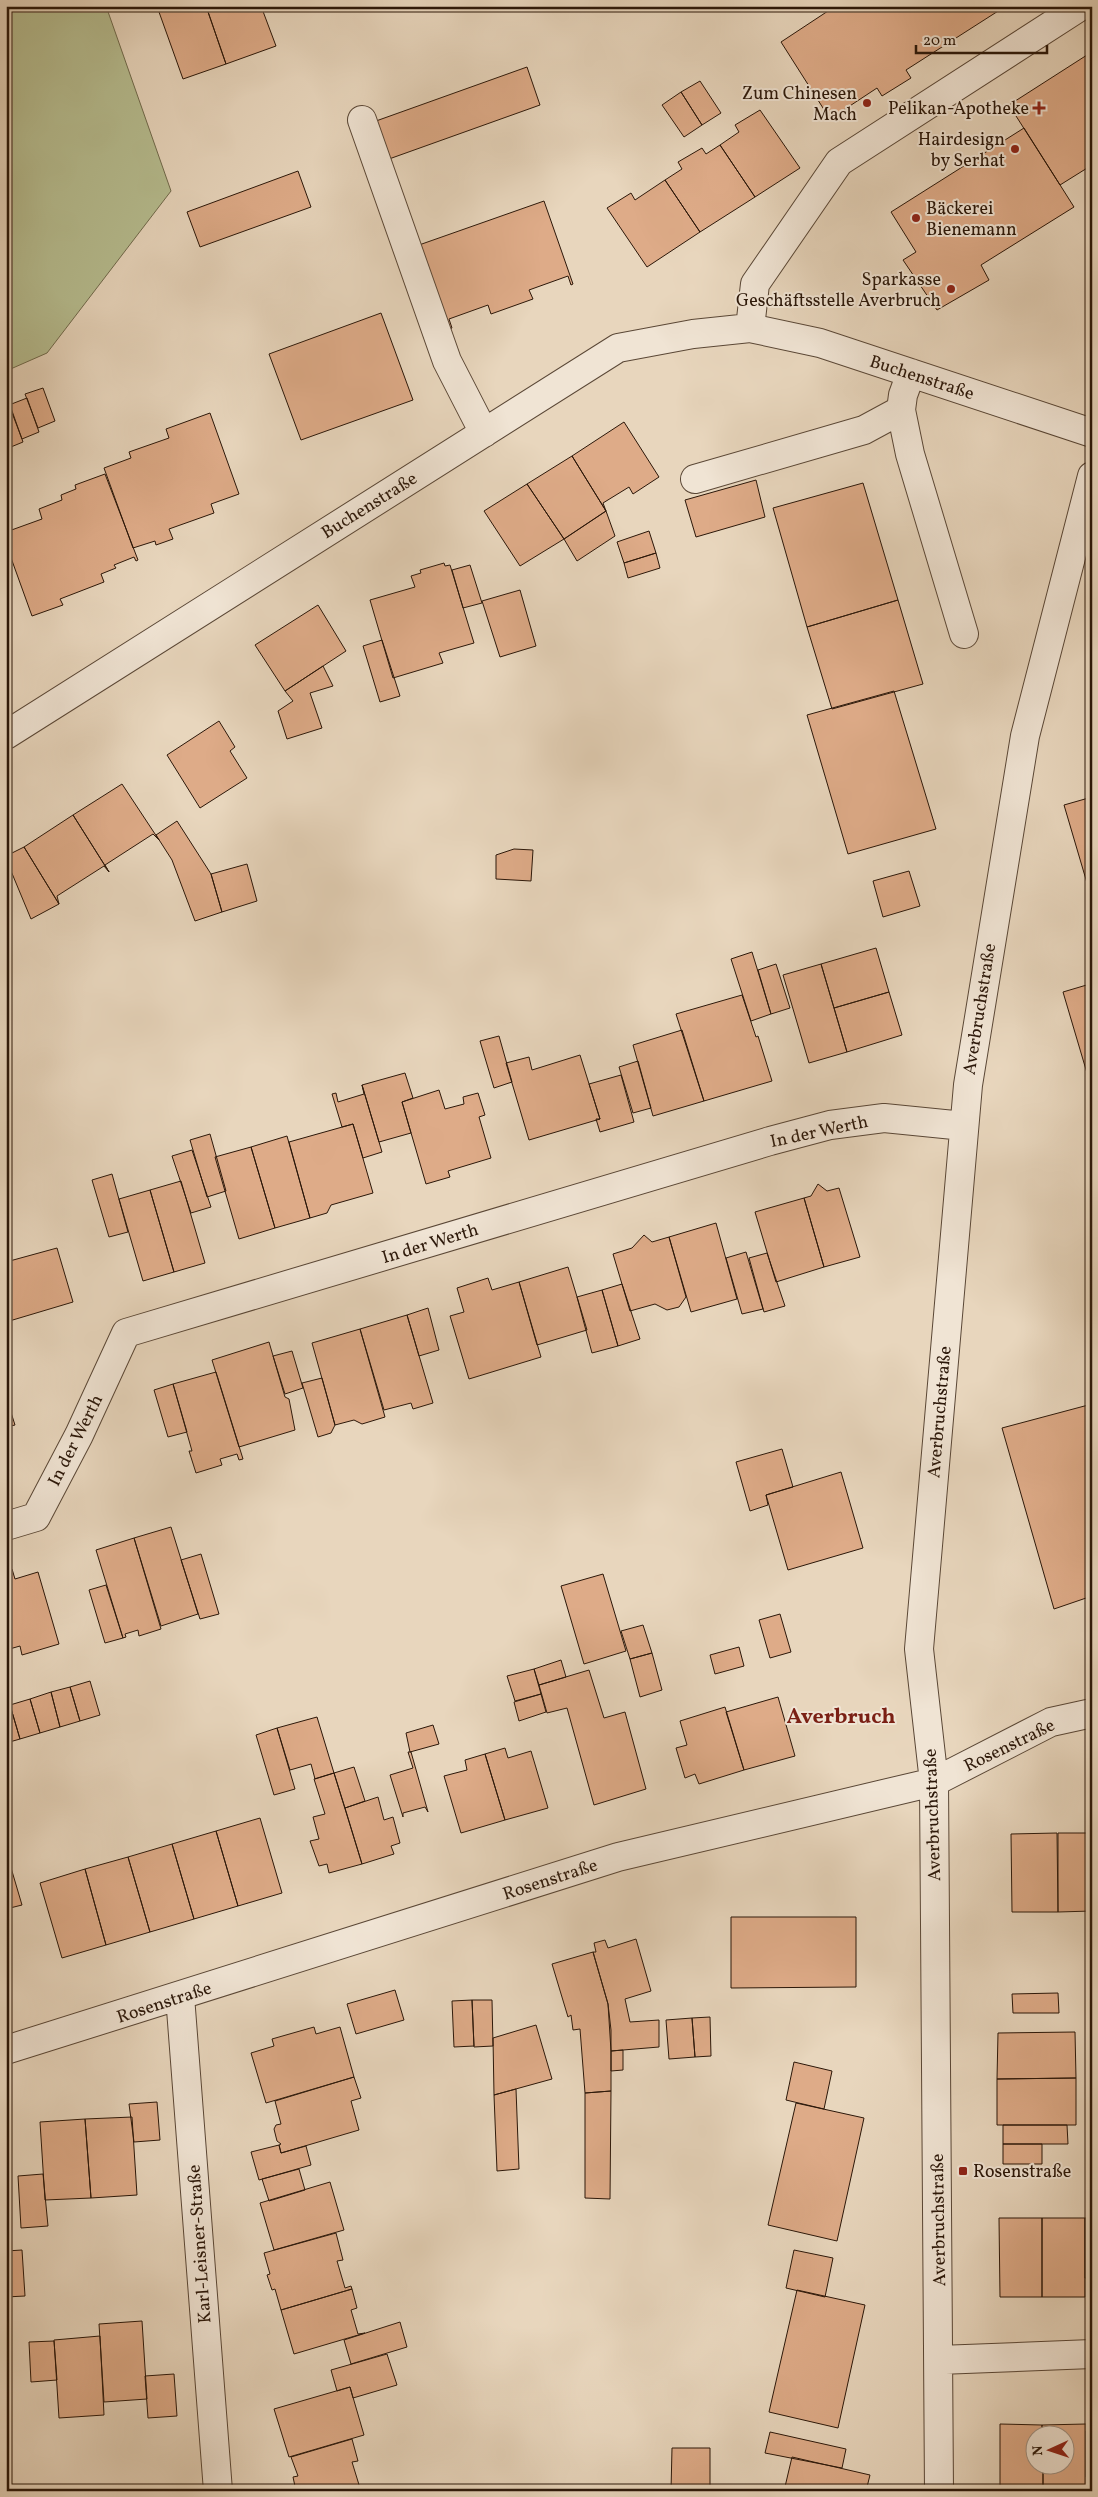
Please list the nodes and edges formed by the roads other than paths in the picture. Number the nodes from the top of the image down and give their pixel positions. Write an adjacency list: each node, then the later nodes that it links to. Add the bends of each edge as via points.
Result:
1 (1081, 6): 3 (street, via 838,162 755,284)
2 (362, 120): 6 (street, via 447,360)
3 (750, 328): 4 (street, Buchenstraße, via 820,343); 6 (street, Buchenstraße, via 693,334 618,348)
4 (911, 373): 5 (street); 7 (street, Buchenstraße)
5 (901, 410): 9 (street, via 864,430); 10 (street, via 910,454)
6 (484, 432): 11 (street, Buchenstraße)
7 (1092, 433)
8 (1092, 476): 12 (street, Averbruchstraße, via 1025,736 984,974)
9 (695, 479)
10 (964, 634)
11 (6, 735)
12 (964, 1126): 13 (street, In der Werth, via 884,1118 830,1125 126,1333 36,1517); 15 (street, Averbruchstraße, via 919,1649)
13 (6, 1526)
14 (1092, 1713): 15 (street, Rosenstraße, via 1050,1722)
15 (934, 1782): 16 (street, Rosenstraße, via 618,1857); 19 (street, Averbruchstraße)
16 (180, 1996): 17 (street, Rosenstraße); 20 (street, Karl-Leisner-Straße)
17 (6, 2050)
18 (1092, 2354): 19 (street)
19 (939, 2360): 21 (street, Averbruchstraße)
20 (218, 2491)
21 (938, 2491)

